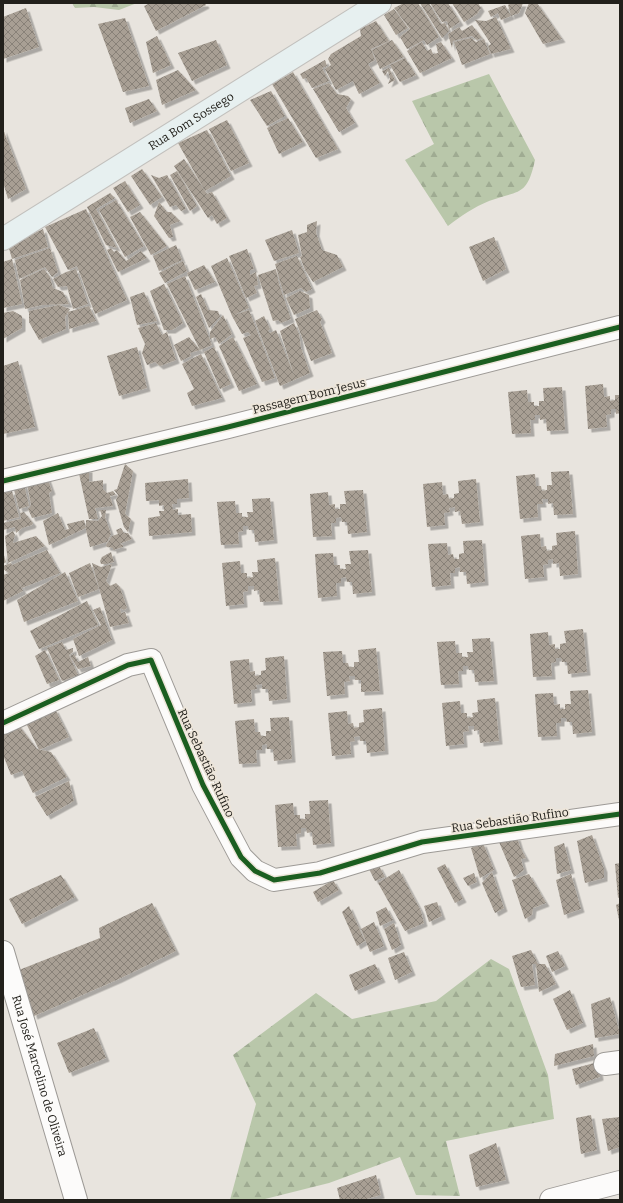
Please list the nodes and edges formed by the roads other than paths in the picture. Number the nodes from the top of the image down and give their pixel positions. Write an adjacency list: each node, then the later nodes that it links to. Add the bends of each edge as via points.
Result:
1 (380, 3): 2 (main road, Rua Bom Sossego)
2 (3, 239)
3 (620, 327): 4 (street, Passagem Bom Jesus, via 228,427)
4 (3, 481)
5 (3, 723): 6 (street, Rua Sebastião Rufino, via 128,666 151,660 203,785 241,857 255,871 274,880 320,873 422,842)
6 (620, 814)
7 (3, 952): 9 (street, Rua José Marcelino de Oliveira)
8 (620, 1182): 10 (street)
9 (76, 1200)
10 (551, 1200)

